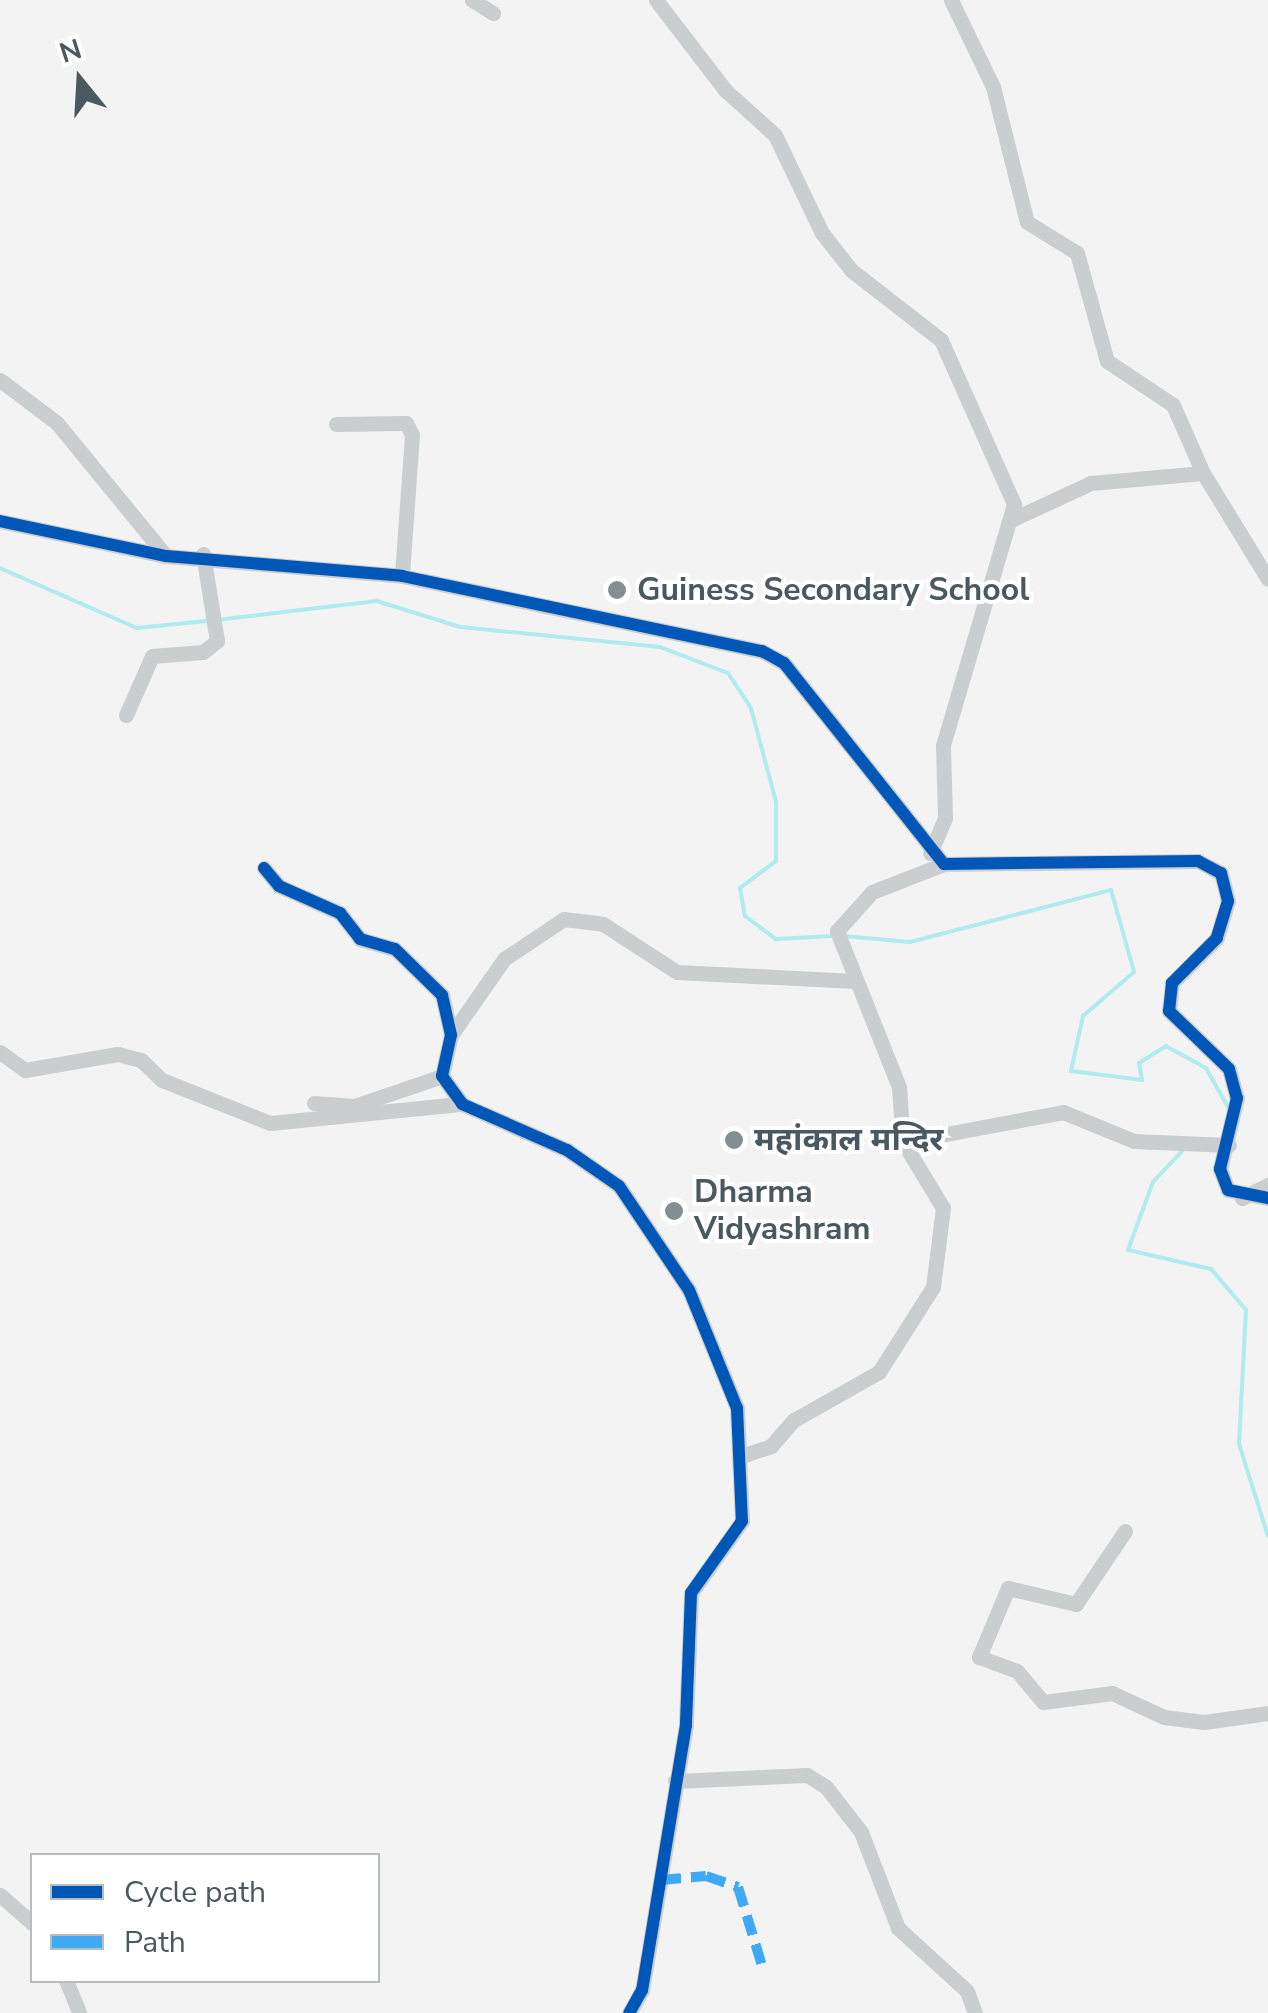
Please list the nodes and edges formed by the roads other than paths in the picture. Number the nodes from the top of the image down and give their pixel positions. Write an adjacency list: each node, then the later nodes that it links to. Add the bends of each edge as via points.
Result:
1 (472, 0): 4 (street)
2 (656, 0): 8 (street, via 724,90 774,135 822,233 851,270 941,340 1002,471)
3 (950, 0): 7 (street, via 993,88 1027,222 1077,254 1107,361 1174,405)
4 (493, 13)
5 (0, 380): 11 (street, via 57,424)
6 (336, 424): 12 (street, via 406,423 412,435)
7 (1203, 472): 8 (street, via 1090,483); 13 (street)
8 (1013, 520): 15 (street, via 944,746 946,818)
9 (0, 521): 11 (street)
10 (203, 554): 11 (street); 12 (street); 14 (street, via 217,640 203,652 152,656)
11 (166, 556)
12 (402, 576): 15 (street, via 737,644 784,663)
13 (1268, 579)
14 (126, 716)
15 (930, 853): 16 (street)
16 (944, 864): 18 (street, via 872,892 837,931); 25 (street, via 1198,861 1221,873 1228,901 1217,938 1172,983 1168,1011 1229,1069 1237,1098)
17 (264, 868): 19 (street, via 279,886 340,912 360,939 395,949 442,996)
18 (856, 981): 19 (street, via 678,972 603,924 564,919 504,959); 24 (street, via 899,1087)
19 (452, 1035): 21 (street)
20 (0, 1052): 23 (street, via 25,1070 118,1054 141,1060 162,1080 270,1123)
21 (442, 1076): 22 (street, via 354,1106); 23 (street)
22 (314, 1103)
23 (462, 1104): 29 (street, via 567,1150 620,1186 715,1344)
24 (903, 1142): 25 (street, via 1063,1112 1134,1141); 29 (street, via 943,1208 934,1287 879,1372 794,1420 772,1446)
25 (1223, 1146): 27 (street, via 1220,1169)
26 (1268, 1185): 27 (street)
27 (1242, 1198): 28 (street)
28 (1268, 1198)
29 (741, 1456): 32 (street, via 742,1521 691,1593)
30 (1126, 1532): 31 (street, via 1076,1604 1008,1588 979,1657 1018,1671 1043,1702 1112,1693 1164,1717 1204,1722)
31 (1268, 1712)
32 (675, 1781): 37 (street, via 642,1990); 38 (street, via 807,1775 826,1787 862,1832 898,1928 967,1991)
33 (0, 1895): 34 (street)
34 (30, 1921)
35 (67, 1983): 36 (street)
36 (79, 2013)
37 (629, 2013)
38 (975, 2013)

